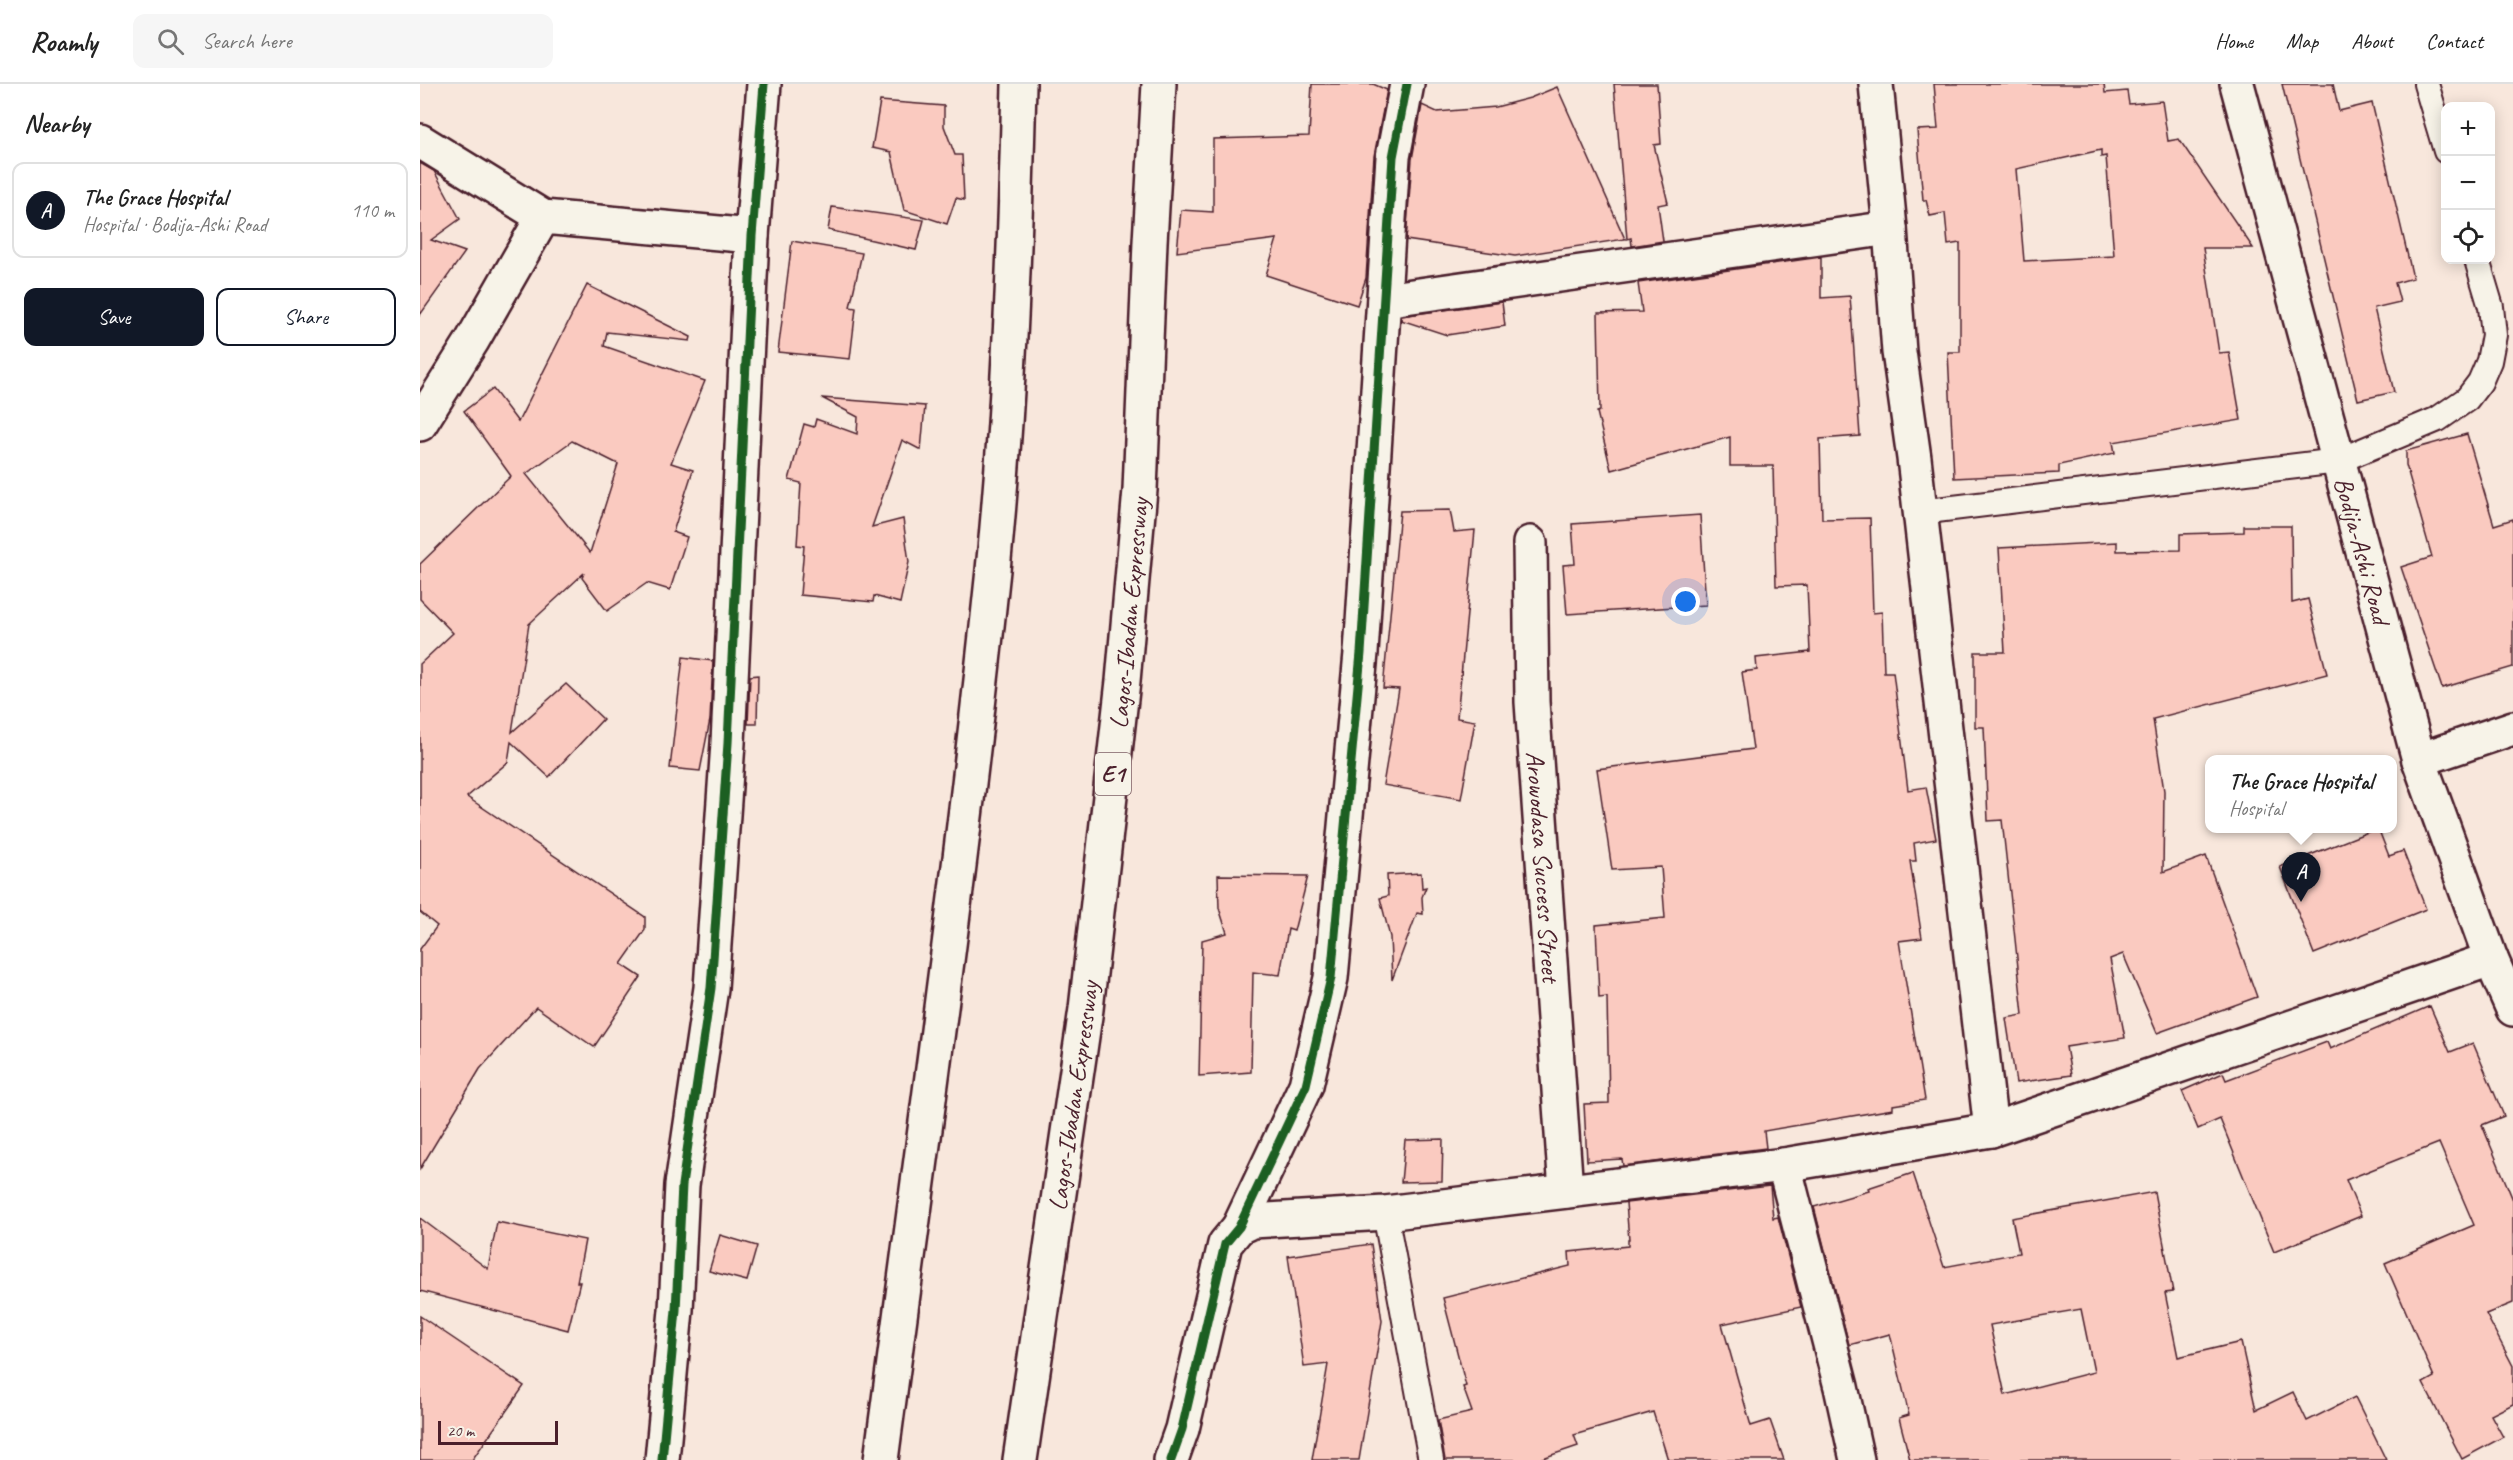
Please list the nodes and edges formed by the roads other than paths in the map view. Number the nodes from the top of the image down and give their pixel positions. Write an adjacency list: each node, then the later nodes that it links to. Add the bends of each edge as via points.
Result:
1 (764, 84): 12 (main road)
2 (1019, 84): 29 (main road, via 1008,375 993,568 938,1042)
3 (1159, 84): 30 (main road, Lagos-Ibadan Expressway / E1, via 1140,490 1123,681 1086,1009)
4 (1407, 84): 14 (main road, via 1393,157)
5 (1876, 84): 11 (main road)
6 (2237, 84): 16 (main road, Bodija-Ashi Road)
7 (2426, 84): 8 (lane)
8 (2441, 137)
9 (420, 141): 10 (main road)
10 (543, 217): 12 (main road); 15 (main road)
11 (1890, 228): 14 (main road); 17 (main road, via 1899,352)
12 (752, 236): 28 (main road, via 728,743 711,988 682,1185 676,1310)
13 (2478, 264): 16 (lane, via 2491,306 2494,335 2480,382 2467,399 2438,419)
14 (1384, 300): 27 (main road, via 1361,653 1331,978 1306,1086)
15 (420, 424)
16 (2338, 461): 17 (lane); 20 (main road, Bodija-Ashi Road)
17 (1920, 512): 23 (main road)
18 (1530, 543): 25 (main road, Arowodasa Success Street, via 1532,702)
19 (2513, 728): 20 (main road)
20 (2419, 760): 21 (main road, Bodija-Ashi Road)
21 (2491, 959): 22 (main road, Bodija-Ashi Road); 23 (main road)
22 (2513, 1009)
23 (1991, 1130): 24 (main road)
24 (1784, 1165): 25 (main road); 33 (main road)
25 (1566, 1191): 26 (main road)
26 (1385, 1213): 27 (main road, via 1252,1221); 32 (lane)
27 (1239, 1227): 31 (main road, via 1225,1244 1182,1429)
28 (662, 1460)
29 (881, 1460)
30 (1020, 1460)
31 (1171, 1460)
32 (1431, 1460)
33 (1857, 1460)

